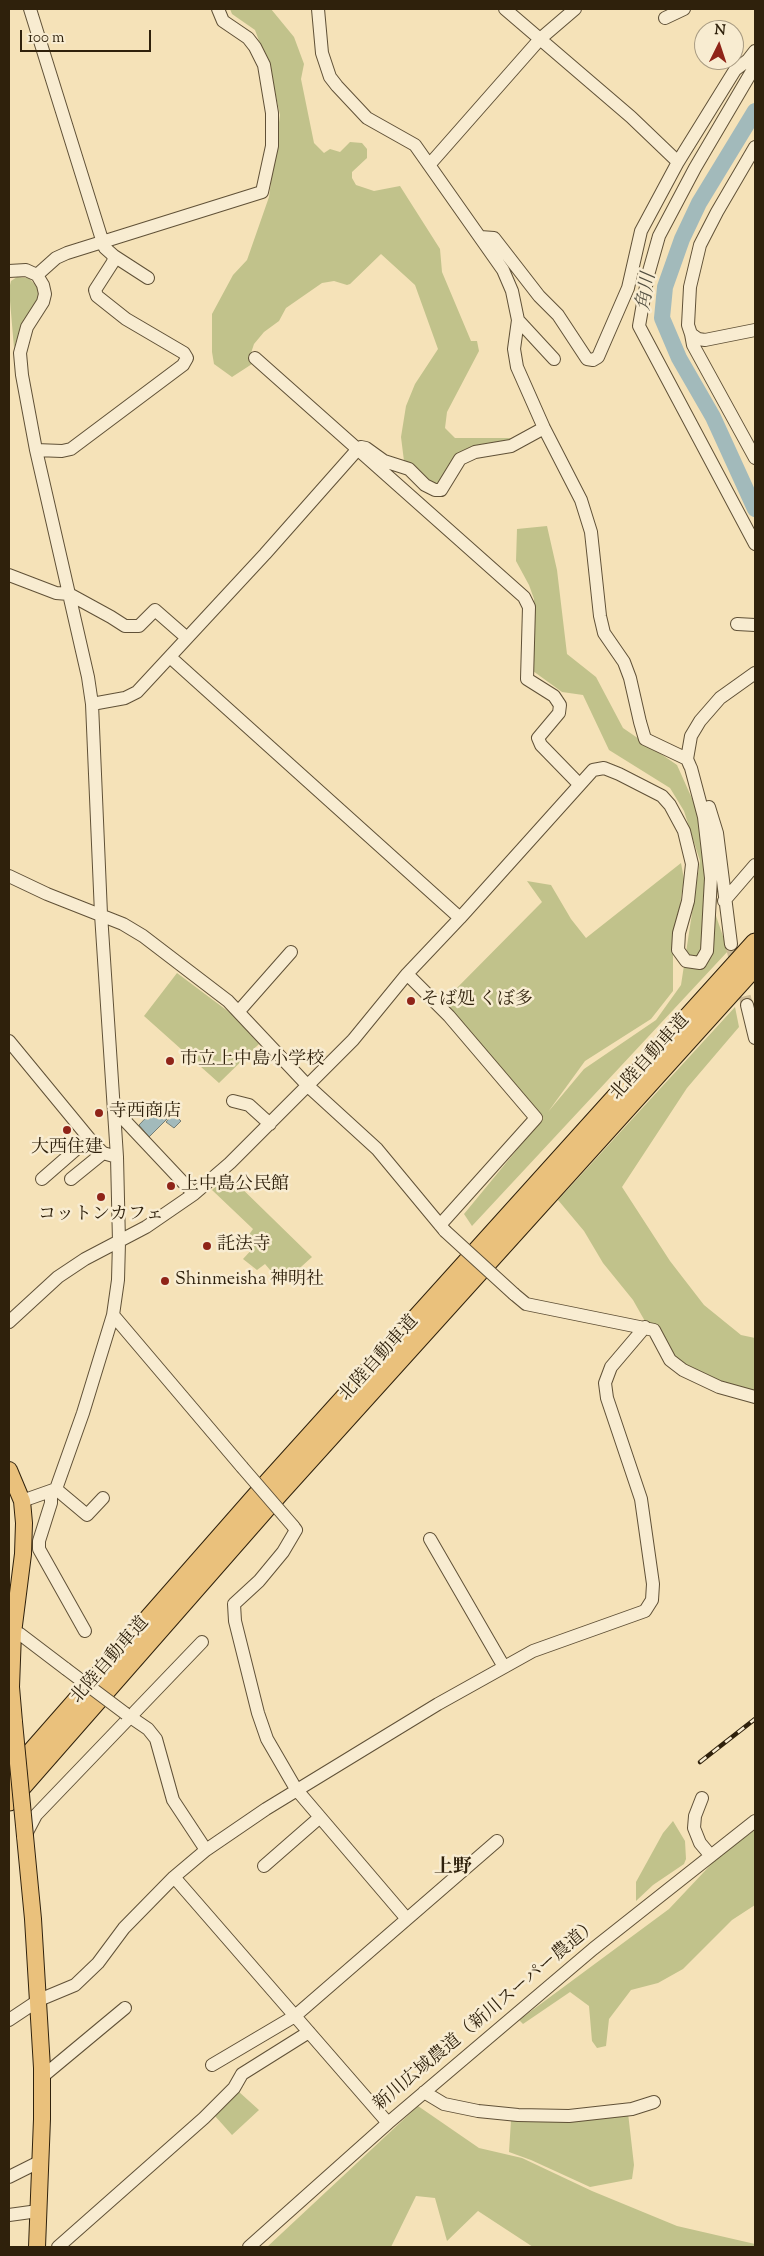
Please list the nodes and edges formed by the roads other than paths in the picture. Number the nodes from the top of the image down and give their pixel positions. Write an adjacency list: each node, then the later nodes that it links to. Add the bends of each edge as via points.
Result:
1 (30, 9): 15 (street)
2 (218, 9): 15 (street, via 224,20 248,38 264,65 272,113 272,146 262,192)
3 (318, 9): 13 (street, via 322,53 330,77 367,118 415,145)
4 (505, 9): 8 (street)
5 (575, 9): 8 (street)
6 (684, 9): 7 (street)
7 (665, 18)
8 (540, 39): 12 (street); 13 (street)
9 (755, 51): 12 (street, via 735,70)
10 (755, 66): 29 (street, via 659,236 639,326)
11 (755, 147): 22 (street, via 700,245 690,287 688,324)
12 (678, 162): 14 (street, via 641,231 628,288 598,357 593,360 587,359 558,315 494,238)
13 (430, 164): 14 (street)
14 (480, 237): 20 (street, via 503,270 512,291)
15 (103, 243): 16 (street); 18 (street, via 56,258)
16 (114, 256): 19 (street); 26 (street, via 95,290 97,296 126,320 184,353 187,358 183,365 71,449)
17 (9, 271): 18 (street, via 26,270)
18 (36, 276): 26 (street, via 43,284 45,294 27,327 20,353)
19 (148, 278)
20 (518, 320): 24 (street); 25 (street, via 514,349 517,367)
21 (755, 330): 22 (street, via 705,340)
22 (691, 334): 28 (street, via 693,345)
23 (255, 358): 27 (street)
24 (554, 359)
25 (544, 428): 27 (street, via 511,446 475,452 460,459 441,490 425,485 409,469 384,461 366,448); 38 (street, via 581,500 592,532 604,633 624,662 646,739)
26 (36, 450): 31 (street)
27 (357, 450): 34 (street); 39 (street, via 524,597 529,607 527,679 554,696 560,705 559,714 538,738)
28 (755, 458)
29 (755, 544)
30 (9, 575): 31 (street, via 56,593)
31 (69, 594): 34 (street, via 125,626 138,626 155,610); 37 (street)
32 (736, 624): 33 (street)
33 (755, 625)
34 (187, 638): 35 (street)
35 (170, 657): 37 (street, via 137,692 125,698); 44 (street)
36 (755, 673): 38 (street, via 720,698 700,721 691,736)
37 (92, 704): 43 (street)
38 (689, 764): 39 (street, via 704,818 711,878 707,951 700,963 686,961 678,950 692,864 684,831 670,805 662,796 604,768 593,770); 42 (street, via 704,791 717,833)
39 (579, 784): 44 (street)
40 (755, 864): 42 (street)
41 (9, 876): 43 (street)
42 (724, 900): 46 (street)
43 (101, 914): 51 (street, via 143,936); 56 (street)
44 (460, 918): 49 (street)
45 (755, 943): 81 (highway, 北陸自動車道, via 268,1482)
46 (731, 944)
47 (291, 952): 51 (street)
48 (755, 966): 84 (highway, 北陸自動車道, via 273,1500)
49 (406, 974): 54 (street, via 353,1040); 64 (street, via 449,1016 536,1118)
50 (747, 1005): 52 (street)
51 (239, 1011): 54 (street)
52 (755, 1038)
53 (9, 1041): 58 (street)
54 (308, 1086): 57 (street); 64 (street, via 377,1149)
55 (233, 1101): 57 (street, via 249,1105)
56 (114, 1109): 60 (street); 63 (street)
57 (270, 1124): 63 (street)
58 (89, 1138): 59 (street); 61 (street)
59 (103, 1153): 60 (street); 62 (street)
60 (117, 1157): 65 (street)
61 (42, 1179)
62 (71, 1179)
63 (194, 1194): 65 (street)
64 (442, 1228): 68 (street, bridge, via 526,1304)
65 (119, 1242): 66 (street); 67 (street, via 58,1277)
66 (113, 1315): 71 (street, via 83,1413); 82 (street, bridge, via 296,1530 259,1581 234,1604 241,1650 267,1739)
67 (9, 1322)
68 (645, 1327): 69 (street, via 654,1330 670,1360 683,1370 719,1387); 78 (street, via 611,1367 606,1383 607,1398 641,1498 653,1584 652,1600 645,1611 533,1650)
69 (755, 1397)
70 (9, 1470): 73 (main road)
71 (53, 1491): 72 (street, via 87,1514); 73 (street); 75 (street, via 38,1549)
72 (103, 1498)
73 (22, 1501): 76 (main road, via 23,1554)
74 (430, 1539): 78 (street)
75 (84, 1631)
76 (13, 1633): 79 (main road); 80 (street, bridge, via 20,1634)
77 (202, 1642): 80 (street)
78 (504, 1667): 82 (street)
79 (10, 1688): 87 (main road, bridge)
80 (128, 1715): 87 (street, via 36,1815); 89 (street, via 156,1739 172,1800)
81 (9, 1778)
82 (296, 1790): 85 (street); 89 (street)
83 (702, 1798): 90 (street, via 694,1828 700,1843)
84 (9, 1801)
85 (318, 1818): 91 (street); 93 (street)
86 (755, 1821): 90 (street, 新川広域農道（新川スーパー農道）)
87 (25, 1836): 94 (main road)
88 (497, 1841): 93 (street)
89 (206, 1850): 92 (street)
90 (711, 1856): 101 (street, 新川広域農道（新川スーパー農道）, via 593,1949)
91 (264, 1866)
92 (174, 1877): 94 (street, via 124,1928 98,1963 74,1985); 96 (street)
93 (407, 1919): 96 (street)
94 (39, 2000): 97 (street); 100 (main road)
95 (124, 2008): 100 (street)
96 (295, 2016): 98 (street); 99 (street)
97 (9, 2020)
98 (309, 2032): 103 (street); 109 (street, via 242,2074 234,2088 204,2118)
99 (212, 2065)
100 (42, 2077): 104 (main road)
101 (424, 2092): 102 (street, via 444,2104 518,2115 569,2116 632,2109); 103 (street, 新川広域農道（新川スーパー農道）)
102 (654, 2102)
103 (388, 2123): 110 (street, 新川広域農道（新川スーパー農道）)
104 (40, 2161): 105 (street); 106 (main road)
105 (9, 2176)
106 (38, 2211): 107 (street); 108 (main road)
107 (9, 2215)
108 (36, 2247)
109 (58, 2247)
110 (249, 2247)

